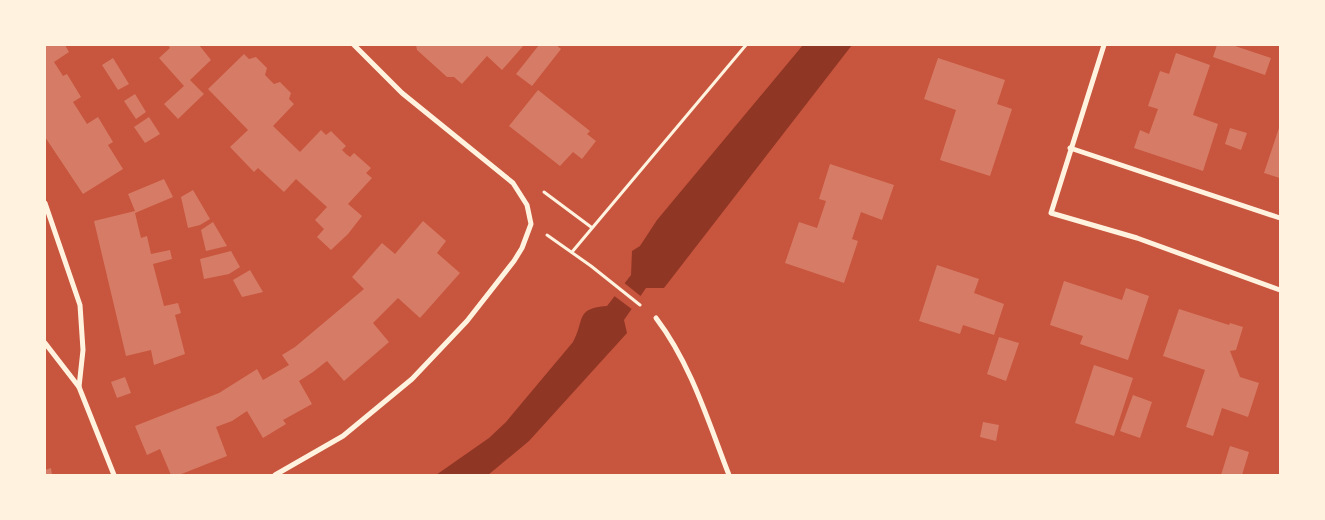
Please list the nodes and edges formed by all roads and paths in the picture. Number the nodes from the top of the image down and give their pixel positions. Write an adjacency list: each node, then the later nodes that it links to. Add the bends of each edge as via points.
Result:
1 (354, 45): 5 (street, via 402,93)
2 (746, 45): 9 (path)
3 (1104, 45): 4 (street)
4 (1070, 148): 7 (street); 11 (street, via 1051,213 1137,238)
5 (513, 183): 8 (street, via 527,205); 9 (path, via 540,188)
6 (45, 203): 14 (street, via 80,305 83,350)
7 (1280, 218)
8 (531, 224): 10 (path); 16 (street, via 522,248 508,268 467,321 412,379 343,436)
9 (592, 226): 10 (path)
10 (572, 252): 12 (path)
11 (1280, 290)
12 (656, 318): 17 (street, via 684,364)
13 (45, 343): 14 (street)
14 (79, 387): 15 (street)
15 (114, 475)
16 (275, 475)
17 (728, 475)

